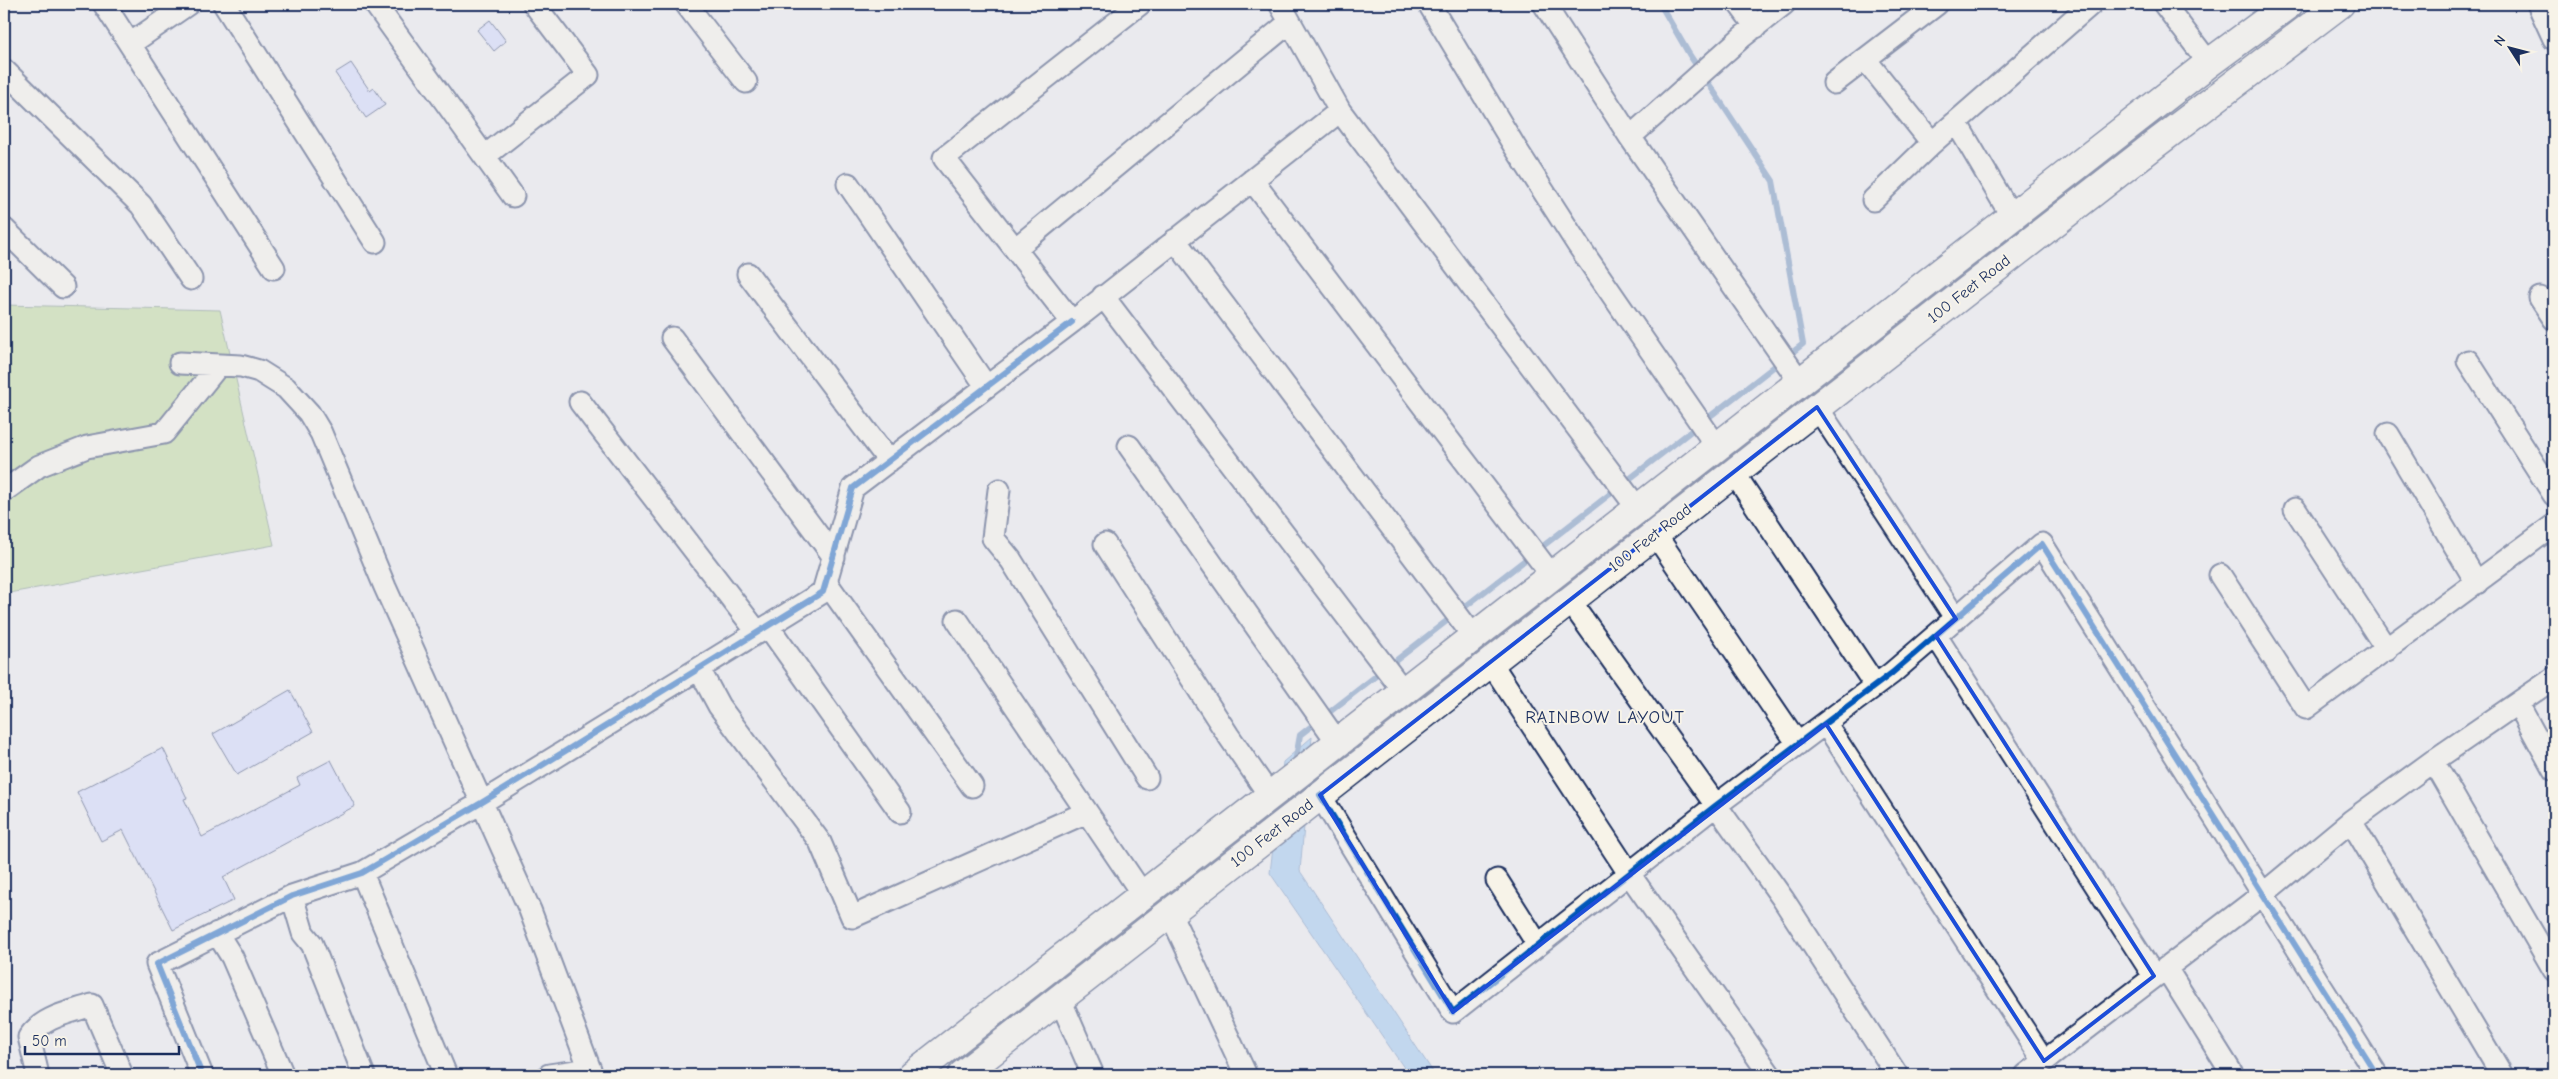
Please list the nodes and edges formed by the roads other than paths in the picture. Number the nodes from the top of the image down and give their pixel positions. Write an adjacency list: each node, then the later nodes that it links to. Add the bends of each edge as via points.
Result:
1 (104, 4): 21 (street)
2 (188, 4): 21 (street)
3 (224, 4): 39 (street)
4 (375, 4): 31 (street)
5 (534, 4): 31 (street, via 588,75)
6 (686, 4): 25 (street)
7 (1140, 4): 40 (street, via 944,158)
8 (1429, 4): 59 (street, via 1573,237)
9 (1544, 4): 29 (street)
10 (1739, 4): 19 (street)
11 (1784, 4): 19 (street)
12 (1937, 4): 22 (street)
13 (2091, 4): 28 (street)
14 (2164, 4): 23 (street)
15 (2289, 4): 23 (main road, 100 Feet Road)
16 (2340, 4): 56 (main road, 100 Feet Road)
17 (2538, 4): 20 (street)
18 (1285, 13): 27 (street); 40 (street)
19 (1756, 27): 29 (street)
20 (2554, 39)
21 (130, 44): 41 (street)
22 (1865, 59): 26 (street); 30 (street)
23 (2209, 63): 36 (main road, 100 Feet Road)
24 (4, 70): 43 (street, via 141,205)
25 (746, 82)
26 (1834, 83)
27 (1340, 111): 32 (street); 65 (street)
28 (1956, 122): 30 (street); 36 (street)
29 (1630, 137): 53 (street)
30 (1932, 143): 35 (street)
31 (485, 156): 34 (street)
32 (1252, 180): 38 (street); 72 (street)
33 (848, 184): 54 (street)
34 (513, 196)
35 (1873, 200)
36 (2012, 217): 53 (main road, 100 Feet Road)
37 (4, 229): 44 (street)
38 (1175, 240): 45 (street); 80 (street)
39 (375, 242)
40 (1015, 249): 48 (street)
41 (274, 268)
42 (748, 274): 60 (street)
43 (191, 279)
44 (62, 286)
45 (1104, 296): 48 (street); 86 (street)
46 (2540, 298): 47 (street)
47 (2554, 318)
48 (1072, 322): 54 (street)
49 (672, 338): 70 (street)
50 (2468, 361): 64 (street)
51 (180, 363): 52 (street)
52 (218, 366): 63 (street, via 164,432 87,447 39,466); 97 (street, via 241,366 259,371 286,388 309,413)
53 (1800, 382): 59 (main road, 100 Feet Road)
54 (986, 386): 60 (street)
55 (580, 402): 78 (street)
56 (1817, 408): 61 (main road, 100 Feet Road); 76 (street)
57 (2388, 434): 74 (street)
58 (1128, 446): 89 (street)
59 (1717, 447): 65 (main road, 100 Feet Road)
60 (889, 461): 70 (street, via 853,488)
61 (1734, 473): 68 (main road, 100 Feet Road); 85 (street)
62 (999, 490): 93 (street, via 993,538 1011,560)
63 (4, 491)
64 (2554, 495)
65 (1638, 509): 72 (main road, 100 Feet Road)
66 (2295, 509): 81 (street)
67 (2554, 525): 74 (street)
68 (1655, 534): 75 (main road, 100 Feet Road); 90 (street)
69 (1105, 544): 96 (street)
70 (834, 557): 73 (street)
71 (2220, 575): 81 (street, via 2304,707 2310,706)
72 (1552, 576): 80 (main road, 100 Feet Road)
73 (826, 582): 78 (street, via 823,592); 94 (street)
74 (2477, 583): 81 (street)
75 (1570, 601): 82 (main road, 100 Feet Road); 98 (street)
76 (1956, 619): 79 (street); 105 (street, via 2042,544)
77 (957, 620): 100 (street)
78 (763, 630): 83 (street); 99 (street)
79 (1936, 636): 85 (street); 112 (street)
80 (1474, 637): 86 (main road, 100 Feet Road)
81 (2387, 650)
82 (1491, 662): 95 (main road, 100 Feet Road); 103 (street)
83 (699, 669): 97 (street); 100 (street, via 719,706 820,842 852,917)
84 (2554, 678): 87 (street)
85 (1875, 685): 88 (street)
86 (1404, 692): 89 (main road, 100 Feet Road)
87 (2518, 704): 91 (street); 92 (street)
88 (1826, 724): 90 (street); 114 (street)
89 (1338, 743): 96 (main road, 100 Feet Road)
90 (1798, 744): 98 (street)
91 (2433, 761): 101 (street); 111 (street)
92 (2554, 770)
93 (1147, 778)
94 (972, 786)
95 (1320, 795): 108 (main road, 100 Feet Road); 110 (street, via 1453,1012)
96 (1270, 796): 106 (main road, 100 Feet Road)
97 (481, 803): 102 (street); 115 (street, via 530,910)
98 (1715, 806): 103 (street); 128 (street, via 1783,899)
99 (900, 812)
100 (1087, 812): 106 (street)
101 (2351, 821): 105 (street); 132 (street)
102 (362, 873): 107 (street); 121 (street)
103 (1630, 875): 110 (street); 127 (street)
104 (1497, 880): 110 (street)
105 (2262, 894): 112 (street); 131 (street)
106 (1143, 895): 123 (main road, 100 Feet Road)
107 (292, 896): 109 (street); 120 (street, via 303,933 312,944)
108 (1170, 913): 113 (main road, 100 Feet Road); 126 (street)
109 (217, 932): 118 (street, via 157,964); 119 (street, via 232,957)
110 (1538, 946)
111 (2554, 970)
112 (2160, 972): 114 (street); 130 (street)
113 (1060, 999): 124 (main road, 100 Feet Road); 125 (street)
114 (2044, 1061): 129 (street)
115 (591, 1072): 122 (street)
116 (38, 1075): 117 (street, via 29,1037 35,1028 46,1020 92,1005)
117 (122, 1075)
118 (202, 1075)
119 (283, 1075)
120 (364, 1075)
121 (446, 1075)
122 (549, 1075)
123 (912, 1075)
124 (962, 1075)
125 (1093, 1075)
126 (1246, 1075)
127 (1770, 1075)
128 (1896, 1075)
129 (2026, 1075)
130 (2233, 1075)
131 (2378, 1075)
132 (2502, 1075)

